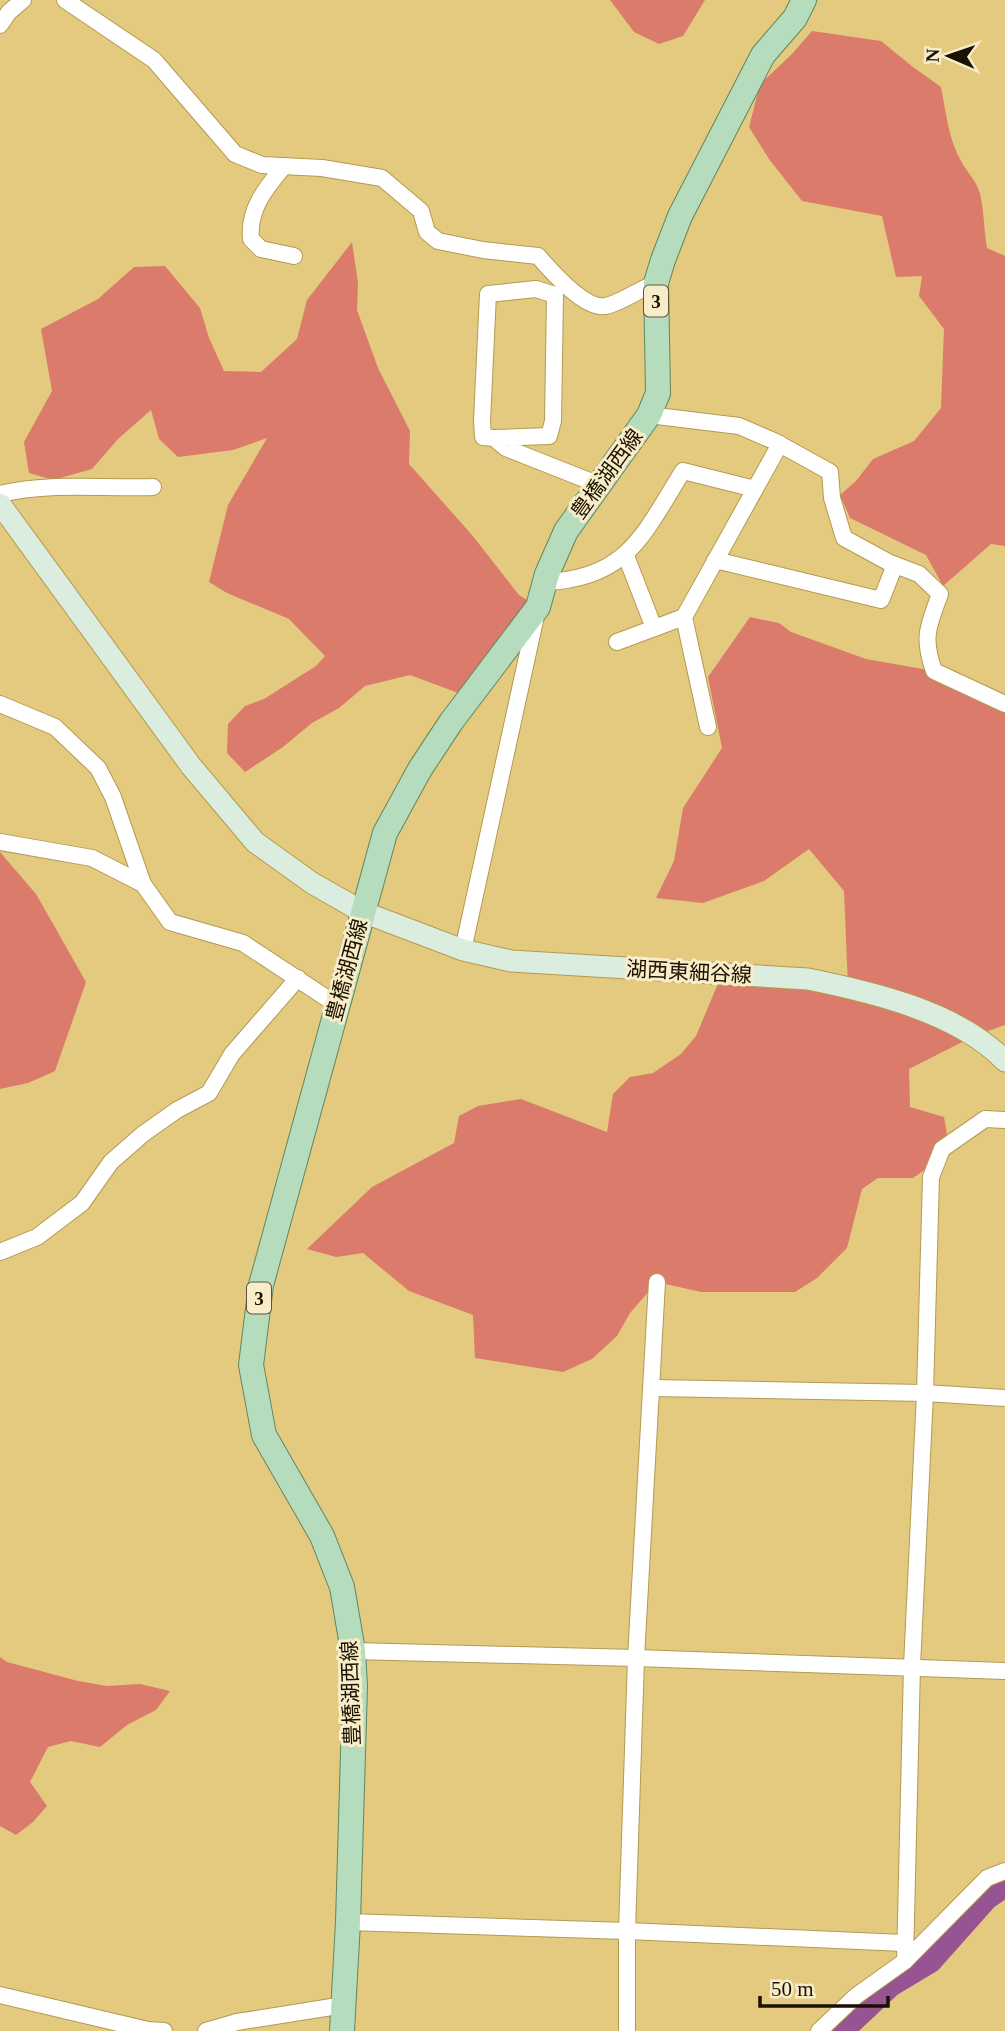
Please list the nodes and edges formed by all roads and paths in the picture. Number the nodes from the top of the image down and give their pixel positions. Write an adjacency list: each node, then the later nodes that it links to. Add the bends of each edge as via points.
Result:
1 (23, 0): 4 (street)
2 (65, 0): 5 (street, via 154,60 235,154 262,165)
3 (804, 0): 7 (main road, 豊橋湖西線 / 3, via 795,18 763,55 680,216)
4 (0, 25)
5 (284, 166): 6 (street, via 261,194 249,227 251,239 261,249); 7 (street, via 382,178 421,211 427,232 438,240 538,256 559,281 594,306 607,306)
6 (294, 256)
7 (656, 283): 8 (main road, 豊橋湖西線 / 3, via 658,393)
8 (649, 415): 10 (street, via 739,426); 11 (main road, 豊橋湖西線 / 3)
9 (494, 438): 9 (street, via 549,436 555,295 536,289 488,293 482,421 483,437); 11 (street, via 506,448)
10 (780, 444): 13 (street); 18 (street, via 830,472 844,538)
11 (597, 484): 19 (main road, 豊橋湖西線 / 3, via 566,531)
12 (153, 487): 14 (street, via 47,486)
13 (755, 489): 16 (street, via 682,471); 17 (street)
14 (0, 494)
15 (0, 504): 29 (main road, 湖西東細谷線, via 191,766 255,842)
16 (626, 556): 19 (street, via 583,577); 22 (street)
17 (715, 561): 18 (street, via 881,600); 21 (street)
18 (895, 565): 25 (street, via 919,574 940,594 926,636 934,671)
19 (545, 582): 20 (main road, 豊橋湖西線 / 3)
20 (538, 607): 29 (main road, 豊橋湖西線 / 3, via 420,769 385,833); 30 (street)
21 (684, 617): 22 (street); 26 (street)
22 (654, 628): 23 (street)
23 (617, 642)
24 (0, 704): 28 (street, via 55,727 99,768)
25 (1005, 704)
26 (708, 727)
27 (0, 842): 28 (street, via 92,859)
28 (143, 884): 31 (street, via 170,922 243,943)
29 (363, 912): 30 (main road, 湖西東細谷線); 32 (main road, 豊橋湖西線 / 3)
30 (463, 950): 33 (main road, 湖西東細谷線, via 511,961 808,979 923,1010 974,1036)
31 (298, 978): 32 (street); 35 (street, via 232,1054 209,1093 143,1134 111,1162 74,1210 37,1237)
32 (337, 1005): 40 (main road, 豊橋湖西線 / 3, via 261,1285 251,1365 264,1435 322,1536 342,1587)
33 (1005, 1061)
34 (1005, 1120): 38 (street, via 985,1119 942,1149 931,1177)
35 (0, 1252)
36 (657, 1282): 37 (street)
37 (653, 1388): 38 (street); 41 (street)
38 (925, 1393): 39 (street); 42 (street)
39 (1005, 1398)
40 (353, 1651): 41 (street); 45 (main road, 豊橋湖西線 / 3)
41 (636, 1658): 42 (street); 46 (street)
42 (912, 1666): 43 (street); 47 (street)
43 (1005, 1671)
44 (1005, 1871): 48 (street, via 987,1878)
45 (348, 1922): 46 (street); 50 (main road, 豊橋湖西線 / 3)
46 (627, 1931): 47 (street); 54 (street)
47 (904, 1943): 48 (street)
48 (905, 1961): 55 (street, via 856,1996)
49 (0, 1995): 51 (street)
50 (344, 2006): 52 (street); 53 (main road, 豊橋湖西線 / 3)
51 (153, 2031)
52 (206, 2031)
53 (342, 2031)
54 (627, 2031)
55 (819, 2031)

